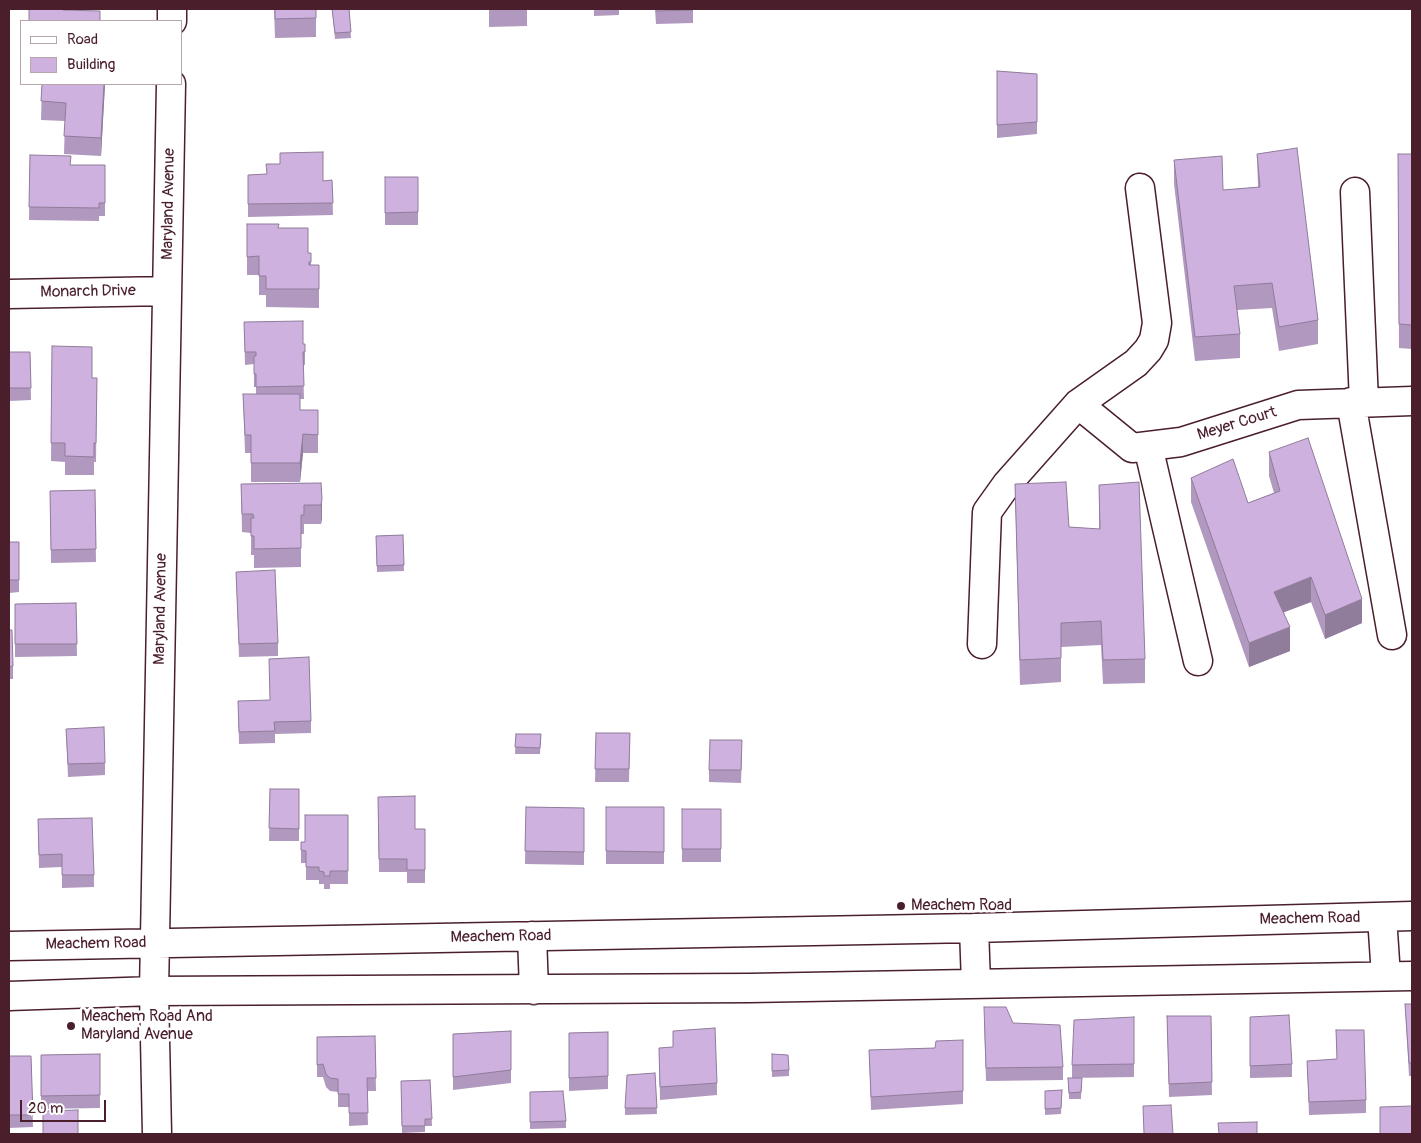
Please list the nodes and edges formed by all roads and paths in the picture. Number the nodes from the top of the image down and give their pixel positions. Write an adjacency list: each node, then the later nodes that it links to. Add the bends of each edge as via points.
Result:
1 (171, 85): 4 (street, Maryland Avenue)
2 (1140, 188): 8 (street, via 1156,323 1154,340 1136,363)
3 (1354, 192): 7 (street)
4 (167, 291): 5 (street, Monarch Drive); 17 (street, Maryland Avenue)
5 (9, 294)
6 (1412, 401): 7 (street, Meyer Court)
7 (1358, 402): 9 (street, Meyer Court, via 1298,405 1181,442); 10 (street)
8 (1078, 404): 9 (street, Meyer Court, via 1132,448); 11 (street, via 1007,484 987,512)
9 (1148, 446): 12 (street)
10 (1392, 635)
11 (982, 644)
12 (1198, 661)
13 (1412, 916): 14 (street, Meachem Road)
14 (1382, 917): 15 (street, Meachem Road); 19 (street)
15 (974, 928): 16 (street, Meachem Road); 20 (street)
16 (532, 936): 17 (street, Meachem Road); 21 (street)
17 (155, 942): 18 (street, Meachem Road); 22 (street, Maryland Avenue)
18 (9, 946)
19 (1399, 976): 20 (street)
20 (976, 984): 21 (street)
21 (534, 990): 22 (street)
22 (154, 991): 23 (street); 24 (street, Maryland Avenue)
23 (9, 996)
24 (157, 1134)

